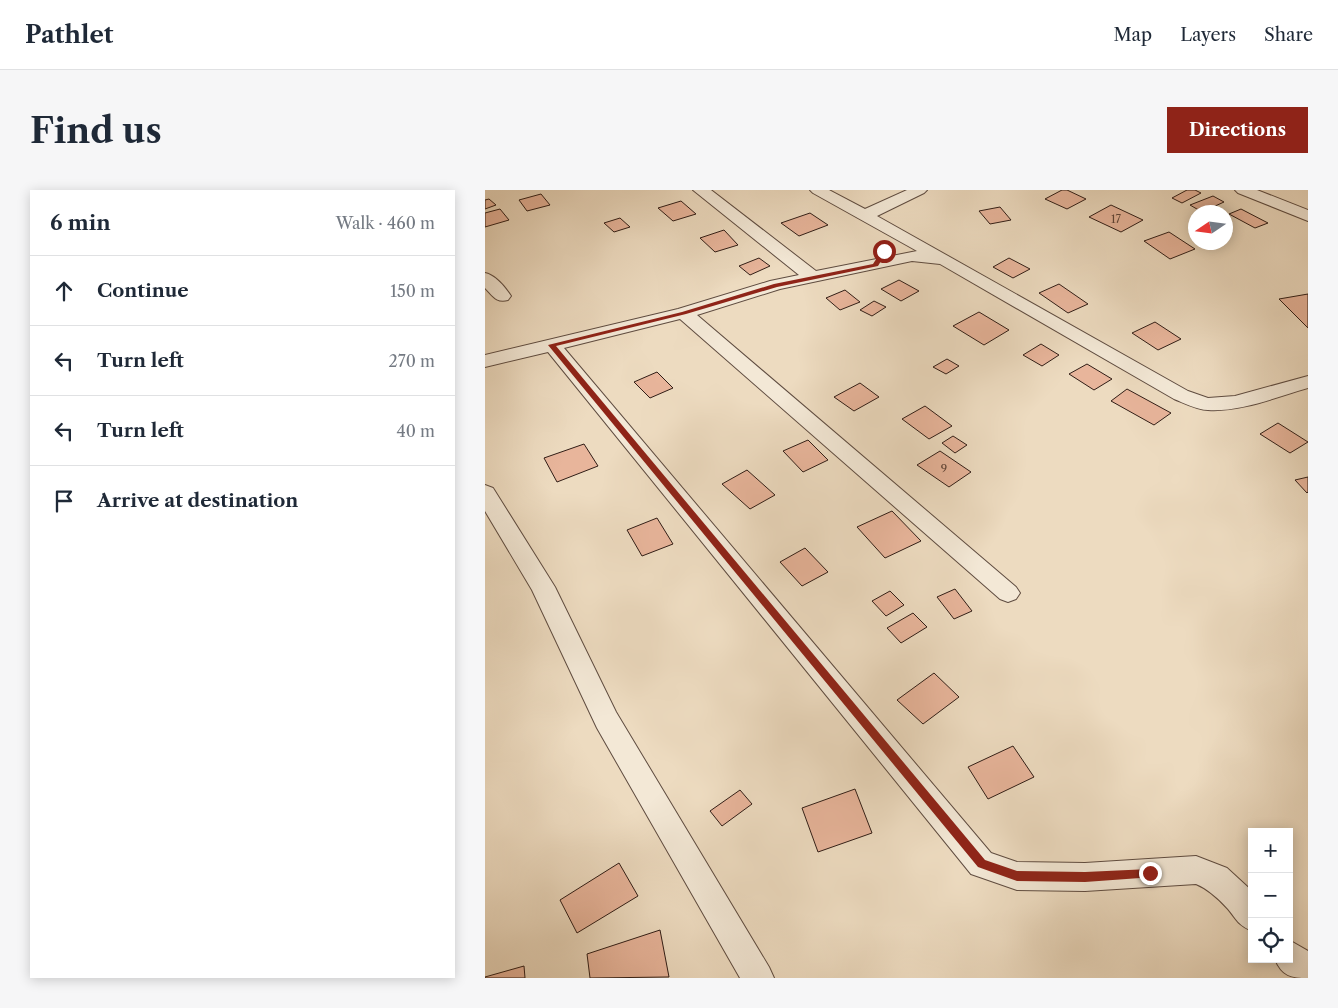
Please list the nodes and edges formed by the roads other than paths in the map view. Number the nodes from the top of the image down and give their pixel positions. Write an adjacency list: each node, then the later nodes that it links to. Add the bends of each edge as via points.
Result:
1 (701, 190): 11 (street)
2 (818, 190): 5 (street)
3 (919, 190): 5 (street)
4 (1243, 190): 6 (street)
5 (864, 216): 7 (street)
6 (1308, 216)
7 (896, 234): 8 (street); 9 (street)
8 (944, 260): 9 (street, via 911,256); 16 (street, via 1181,395 1207,404 1235,402)
9 (875, 265): 11 (street)
10 (485, 278): 12 (street)
11 (814, 278): 13 (street)
12 (502, 296)
13 (684, 313): 14 (street); 18 (street)
14 (552, 345): 15 (street); 19 (street, via 981,864 1017,876 1085,877 1196,870 1216,878)
15 (485, 361)
16 (1308, 382)
17 (485, 493): 22 (street, via 543,587 606,720)
18 (1008, 593)
19 (1248, 911)
20 (1293, 959): 21 (street)
21 (1308, 971)
22 (758, 978)

